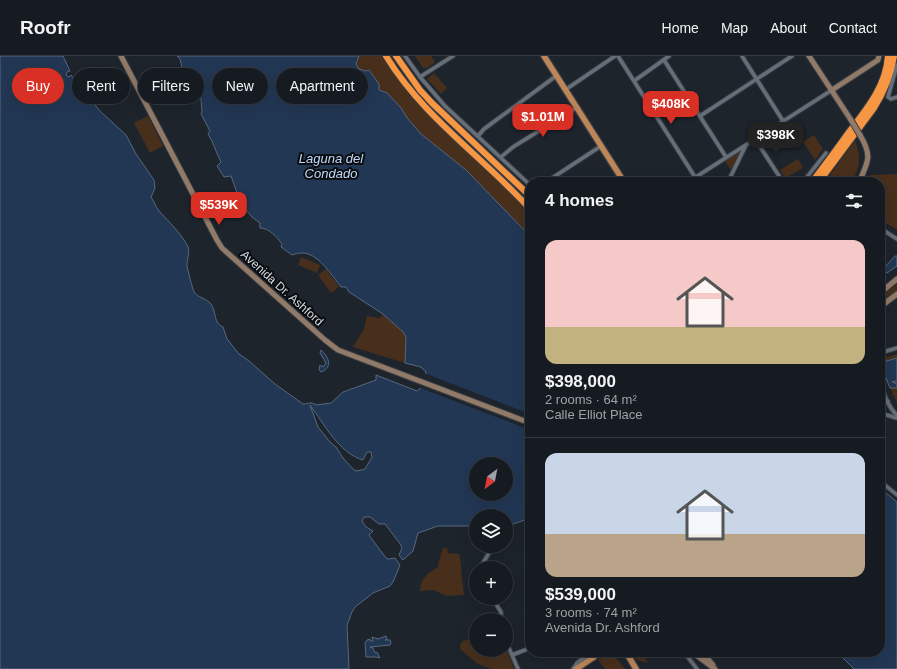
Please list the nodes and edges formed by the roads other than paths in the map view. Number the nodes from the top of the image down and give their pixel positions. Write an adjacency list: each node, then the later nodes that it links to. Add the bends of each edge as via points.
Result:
1 (121, 56): 61 (street, Avenida Dr. Ashford, via 222,248 342,351)
2 (386, 56): 46 (highway, via 427,109)
3 (396, 56): 45 (highway, via 432,103)
4 (405, 56): 19 (street)
5 (453, 56): 19 (street)
6 (544, 56): 18 (main road)
7 (615, 56): 22 (street)
8 (618, 56): 21 (street)
9 (669, 56): 16 (street)
10 (742, 56): 20 (street)
11 (792, 56): 20 (street)
12 (810, 56): 23 (street)
13 (888, 56): 41 (highway, via 881,83 873,100)
14 (894, 56): 42 (highway, via 881,97)
15 (878, 58): 23 (street)
16 (664, 60): 21 (street); 26 (street)
17 (897, 65): 24 (street, via 888,97)
18 (556, 76): 22 (main road); 28 (street)
19 (420, 77): 28 (street)
20 (756, 79): 26 (street); 27 (street)
21 (634, 81): 37 (street)
22 (565, 90): 25 (main road)
23 (832, 90): 27 (street); 43 (street, bridge, via 867,146 867,165)
24 (897, 97)
25 (576, 108): 30 (main road); 33 (street, via 512,147)
26 (700, 116): 34 (street)
27 (783, 121): 29 (street)
28 (478, 136): 33 (street)
29 (755, 139): 31 (street); 39 (street)
30 (601, 146): 35 (street); 36 (main road)
31 (745, 146): 34 (street); 38 (street)
32 (826, 153): 40 (street)
33 (501, 157): 44 (street)
34 (726, 157): 37 (street)
35 (554, 177)
36 (620, 177)
37 (695, 177)
38 (730, 177)
39 (780, 177)
40 (807, 177)
41 (816, 177)
42 (823, 177)
43 (861, 177)
44 (525, 180)
45 (525, 191)
46 (525, 204)
47 (885, 231): 48 (street)
48 (897, 239)
49 (897, 279): 50 (street)
50 (885, 288)
51 (897, 294): 52 (street)
52 (885, 303)
53 (897, 348): 54 (street)
54 (885, 352)
55 (885, 394): 56 (street)
56 (888, 401): 57 (street); 59 (street)
57 (885, 402)
58 (885, 414): 60 (street)
59 (897, 415)
60 (897, 418)
61 (525, 421)
62 (885, 485): 63 (street)
63 (897, 495)
64 (489, 553): 65 (street)
65 (484, 561)
66 (525, 650): 67 (street)
67 (513, 656)
68 (512, 657): 75 (street)
69 (585, 657): 76 (street)
70 (594, 657): 77 (main road)
71 (629, 657): 78 (main road)
72 (688, 657): 79 (street)
73 (699, 657): 80 (street)
74 (706, 657): 80 (street)
75 (518, 669)
76 (573, 669)
77 (576, 669)
78 (636, 669)
79 (697, 669)
80 (716, 669)

